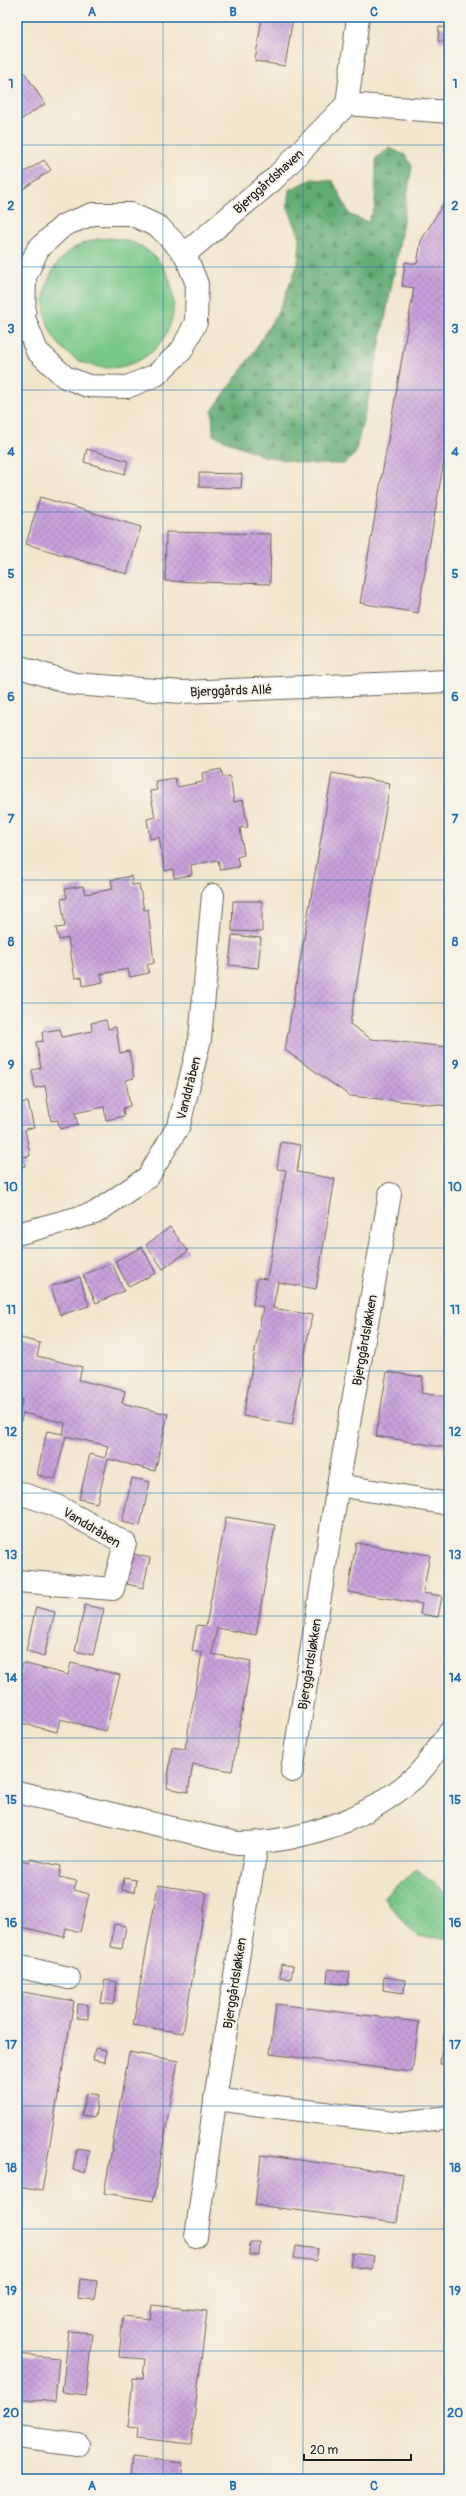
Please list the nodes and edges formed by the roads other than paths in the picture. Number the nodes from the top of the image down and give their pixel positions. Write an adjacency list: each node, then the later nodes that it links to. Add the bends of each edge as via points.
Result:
1 (358, 17): 2 (street)
2 (348, 104): 3 (street); 4 (street, Bjerggårdshaven, via 274,179)
3 (449, 112)
4 (185, 254): 4 (street, via 159,227 131,214 93,214 64,225 38,249 25,277 24,318 37,351 65,376 88,386 127,387 156,375 182,350 196,322 197,284)
5 (17, 666): 6 (street, Bjerggårds Allé, via 74,684 182,692)
6 (449, 681)
7 (213, 895): 9 (street, Vanddråben, via 200,1040 179,1125 148,1177 95,1213)
8 (390, 1194): 10 (street, Bjerggårdsløkken)
9 (17, 1234)
10 (338, 1485): 12 (street); 15 (street, Bjerggårdsløkken)
11 (17, 1492): 13 (street, Vanddråben, via 55,1505 125,1543 113,1589)
12 (449, 1504)
13 (17, 1582)
14 (449, 1733): 17 (street, via 415,1776 362,1814 300,1837)
15 (292, 1771)
16 (17, 1792): 17 (street, via 237,1843)
17 (257, 1843): 20 (street, Bjerggårdsløkken)
18 (17, 1966): 19 (street)
19 (69, 1978)
20 (215, 2100): 21 (street, via 401,2123); 22 (street, Bjerggårdsløkken)
21 (449, 2117)
22 (196, 2237)
23 (17, 2437): 24 (street)
24 (78, 2445)

